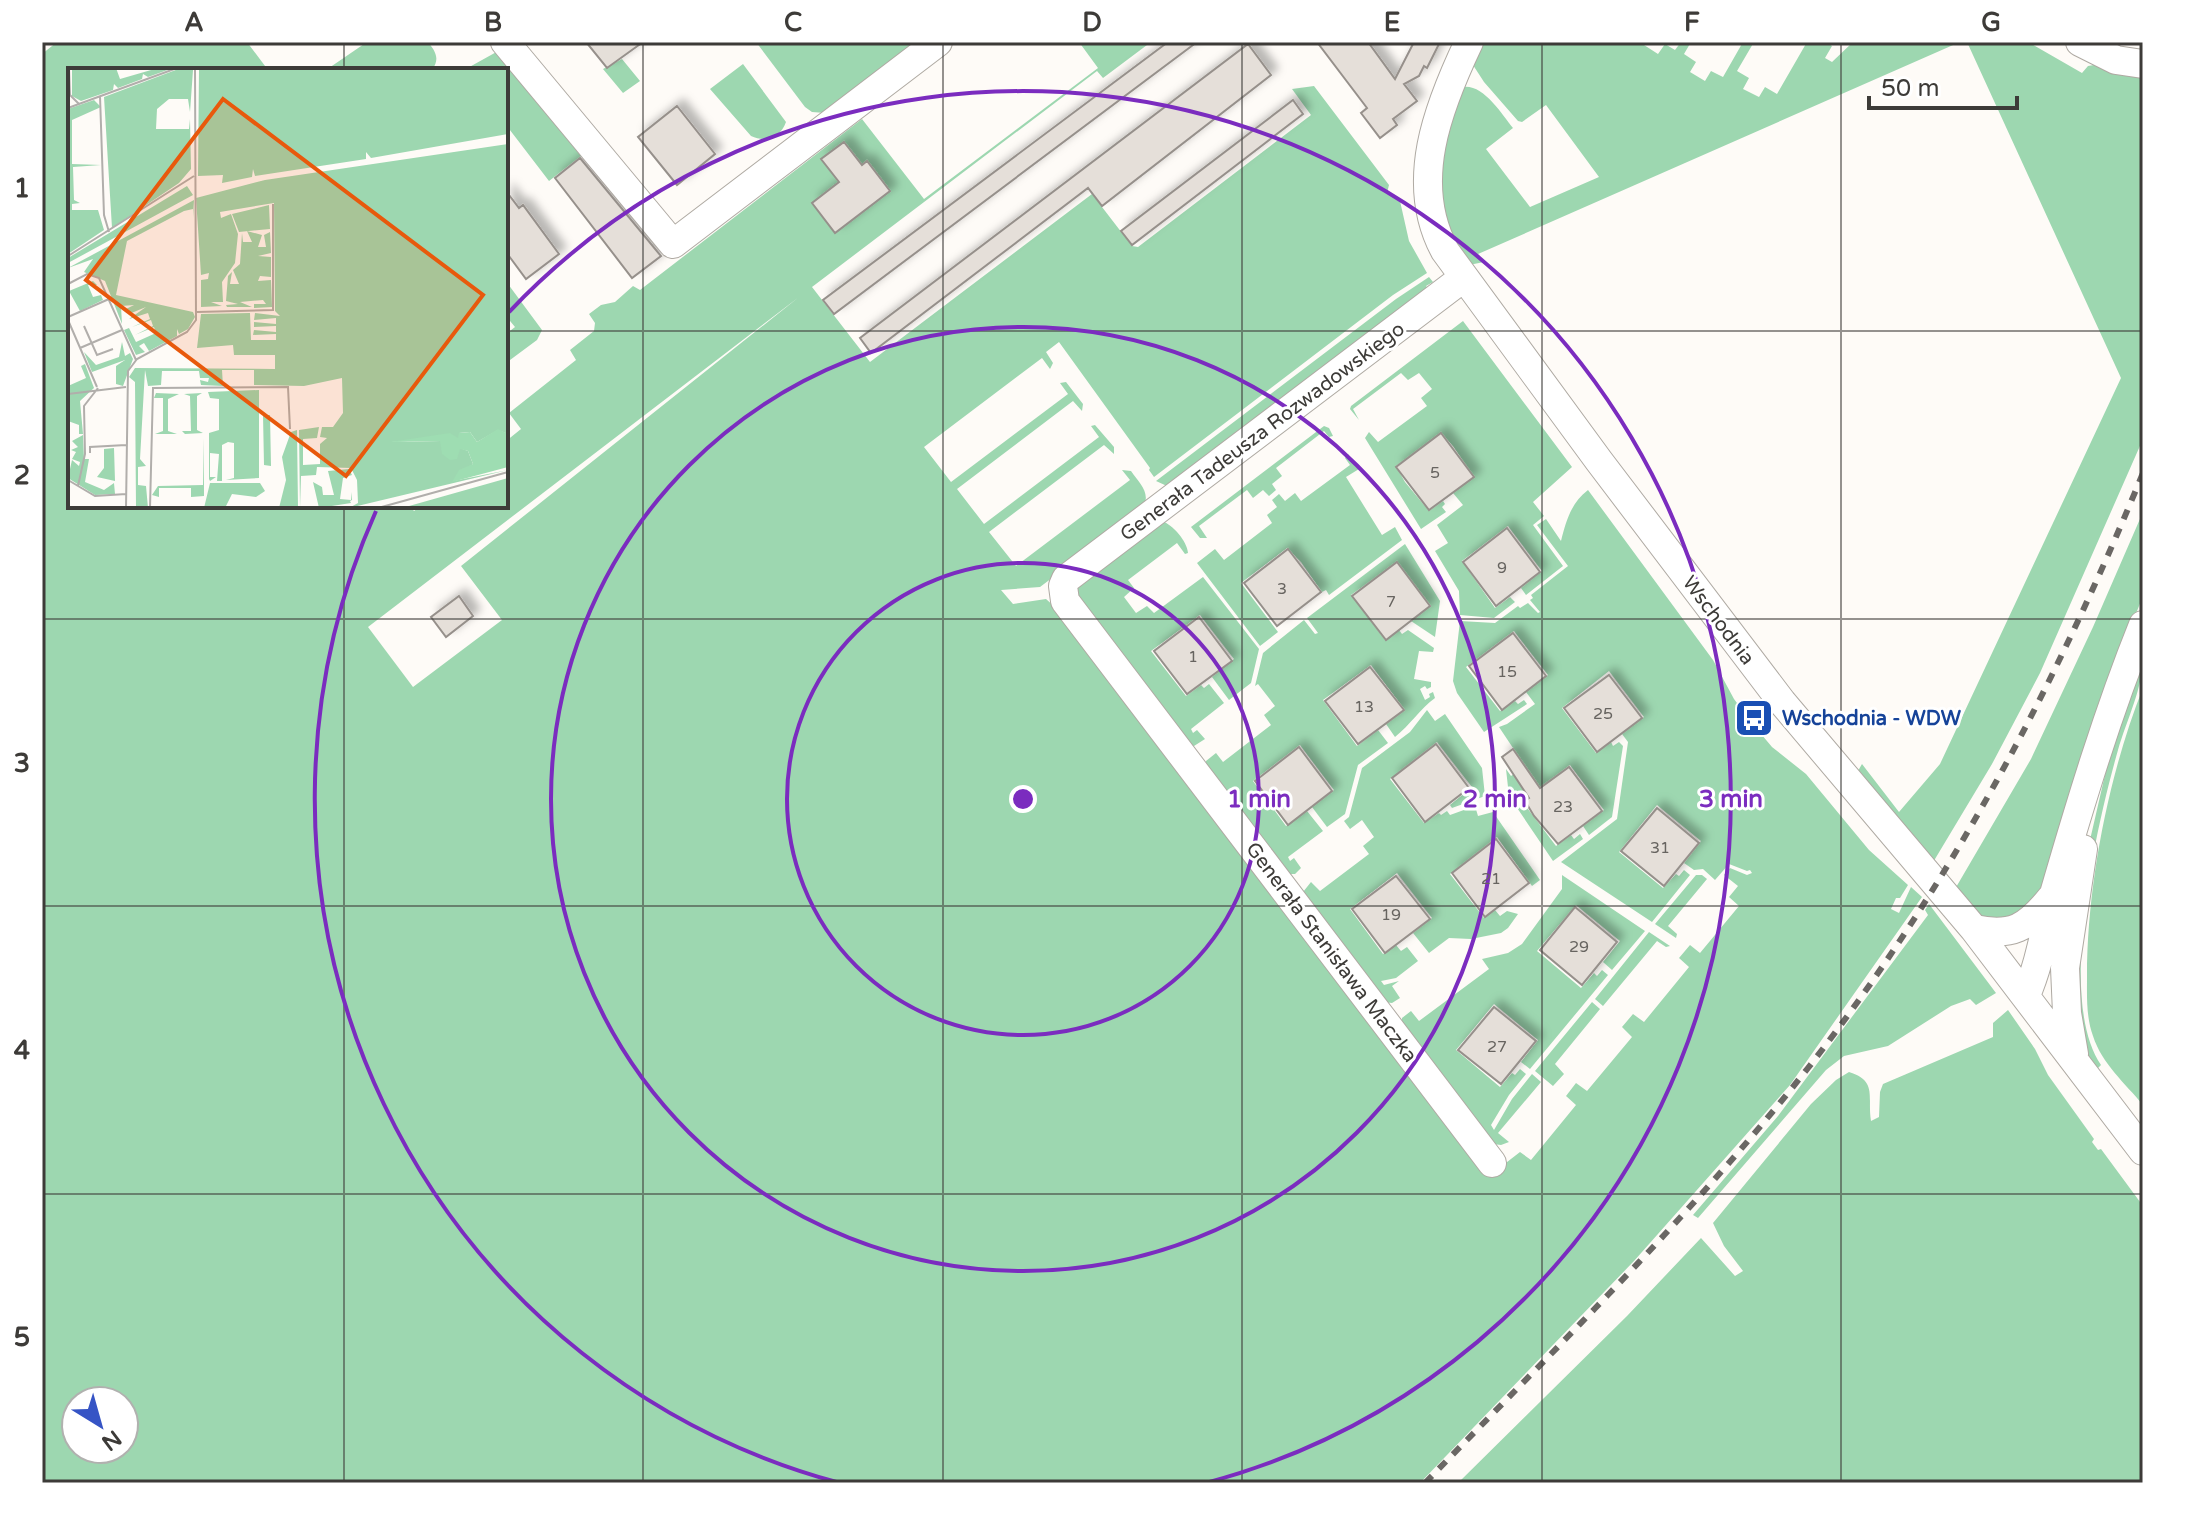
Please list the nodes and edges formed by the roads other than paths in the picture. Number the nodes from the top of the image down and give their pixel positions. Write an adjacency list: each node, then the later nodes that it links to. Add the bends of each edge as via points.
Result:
1 (505, 42): 2 (street, via 673,244)
2 (938, 42)
3 (1469, 42): 6 (street, Wschodnia, via 1439,116 1427,180 1427,205 1436,235)
4 (2080, 42): 5 (street, via 2116,60)
5 (2143, 64)
6 (1463, 278): 7 (street, Generała Tadeusza Rozwadowskiego); 11 (street, Wschodnia, via 1782,702)
7 (1063, 586): 16 (street, Generała Stanisława Maczka, via 1065,601)
8 (2143, 625): 9 (street)
9 (2099, 750): 10 (street); 12 (street)
10 (2054, 895): 11 (street, via 2016,930); 13 (street)
11 (1974, 929): 13 (street, Wschodnia)
12 (2065, 968): 13 (street, via 2053,984); 14 (street)
13 (2026, 995): 14 (street, Wschodnia)
14 (2074, 1058): 15 (street, Wschodnia)
15 (2143, 1151)
16 (1492, 1163)

